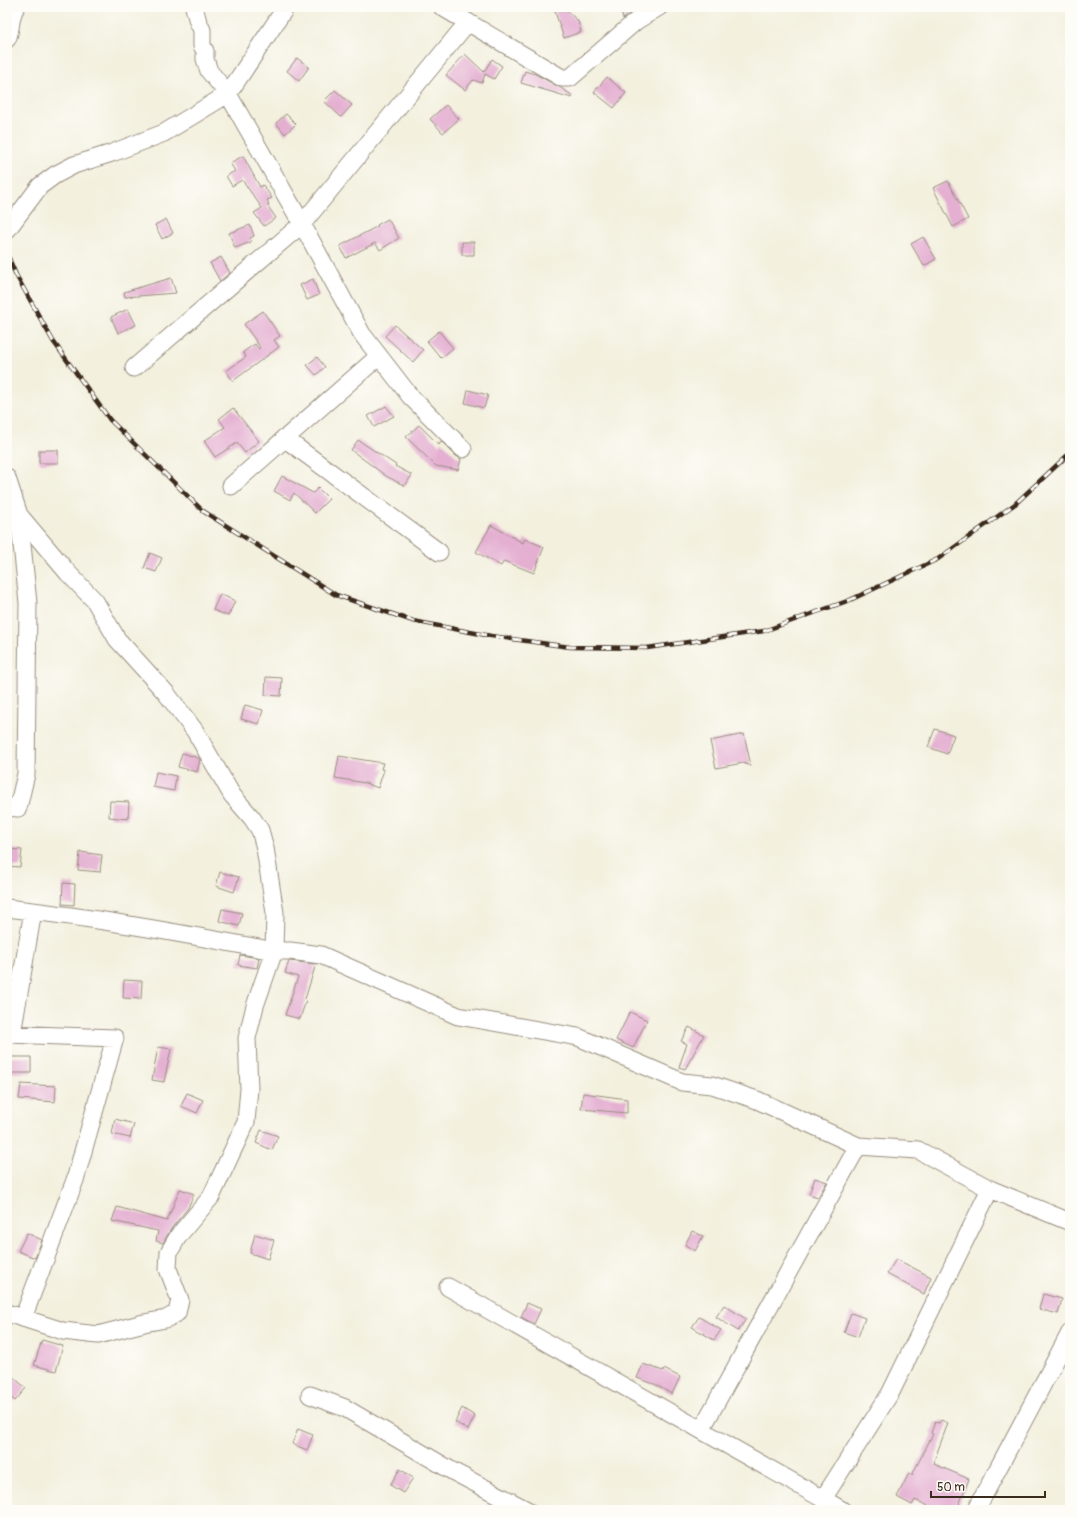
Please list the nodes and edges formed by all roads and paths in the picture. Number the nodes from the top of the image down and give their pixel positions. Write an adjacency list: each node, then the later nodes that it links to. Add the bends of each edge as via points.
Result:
1 (16, 7): 7 (street, via 12,13)
2 (194, 7): 8 (street, via 202,30 202,46 209,71)
3 (286, 7): 8 (street)
4 (442, 7): 6 (street)
5 (659, 7): 6 (street, via 636,21 570,78 562,78)
6 (463, 15): 9 (street)
7 (7, 39)
8 (228, 94): 9 (street); 10 (street, via 164,133 74,165 55,175 40,186)
9 (302, 224): 11 (street, via 362,334); 12 (street)
10 (7, 230)
11 (379, 356): 13 (street); 14 (street, via 410,396)
12 (134, 368)
13 (284, 438): 16 (street); 18 (street)
14 (463, 449)
15 (7, 478): 17 (street)
16 (231, 486)
17 (19, 515): 19 (street, via 28,603 26,774 18,808); 22 (street, via 95,601 116,639 166,692 195,731 232,795 260,830 275,914)
18 (439, 552)
19 (7, 807)
20 (7, 908): 21 (street)
21 (33, 911): 22 (street, via 177,932); 23 (street)
22 (274, 952): 24 (street, via 290,951 321,955 458,1016 578,1037 682,1082 712,1085 757,1100); 29 (street, via 247,1038 249,1089 246,1122 211,1197 179,1234 169,1252 168,1269 180,1300 177,1313 166,1319 98,1335 63,1331)
23 (10, 1034): 29 (street, via 115,1038 75,1180)
24 (858, 1146): 25 (street, via 918,1150); 32 (street)
25 (990, 1188): 26 (street); 33 (street, via 891,1392)
26 (1070, 1222)
27 (448, 1287): 32 (street)
28 (7, 1313): 29 (street)
29 (23, 1318)
30 (1070, 1333): 36 (street)
31 (310, 1395): 34 (street, via 345,1408 454,1472)
32 (701, 1430): 33 (street)
33 (823, 1499): 35 (street)
34 (528, 1510)
35 (842, 1510)
36 (976, 1510)

